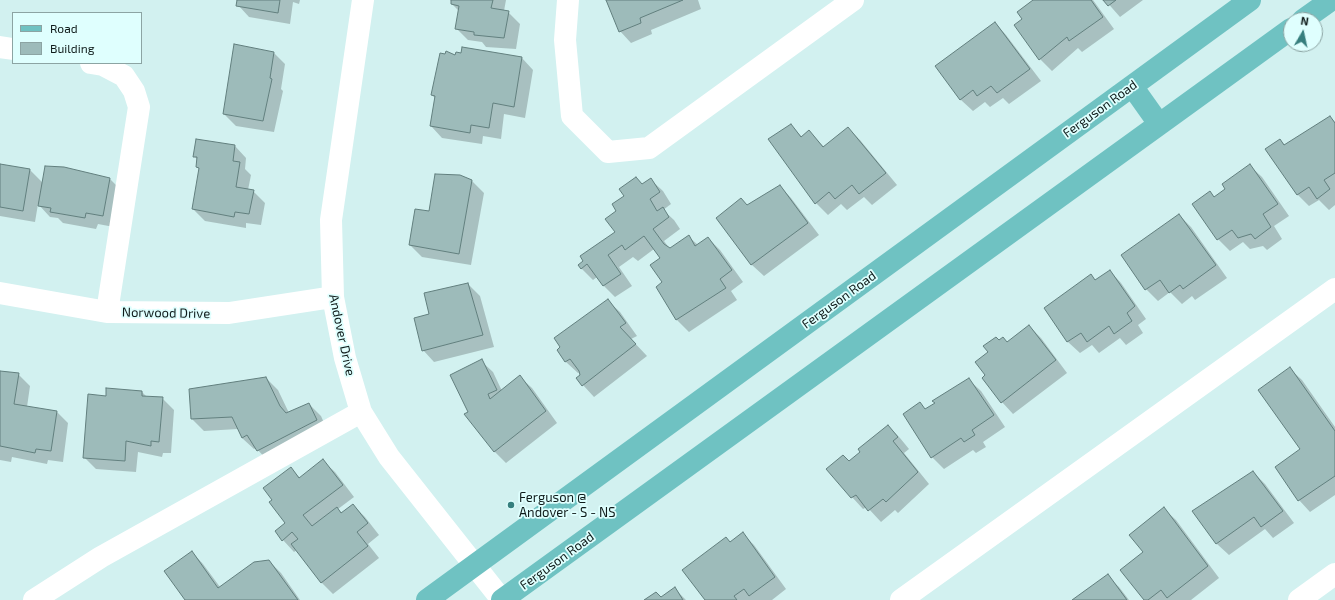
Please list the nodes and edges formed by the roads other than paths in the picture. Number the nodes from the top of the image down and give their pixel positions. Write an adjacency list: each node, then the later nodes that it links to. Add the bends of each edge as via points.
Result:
1 (363, 0): 15 (street, Andover Drive, via 331,220)
2 (568, 0): 3 (street, via 565,40 572,116 608,152 649,148)
3 (853, 0)
4 (1250, 0): 11 (main road, Ferguson Road)
5 (1330, 0): 6 (main road)
6 (1314, 12)
7 (1283, 35): 12 (main road, Ferguson Road)
8 (0, 47): 9 (street)
9 (12, 49)
10 (97, 64): 16 (street, via 124,76 134,91 139,107)
11 (1132, 86): 12 (main road); 18 (main road, Ferguson Road)
12 (1159, 124): 22 (main road, Ferguson Road)
13 (1335, 289): 23 (street)
14 (0, 293): 16 (street, Norwood Drive)
15 (333, 297): 16 (street, Norwood Drive, via 229,313); 17 (street, Andover Drive, via 345,358)
16 (107, 312)
17 (361, 412): 18 (street, Andover Drive, via 389,457); 20 (street, via 101,558)
18 (474, 566): 21 (main road, Ferguson Road); 22 (street, Andover Drive)
19 (1335, 574): 24 (street)
20 (34, 600)
21 (427, 600)
22 (502, 600)
23 (900, 600)
24 (1299, 600)

